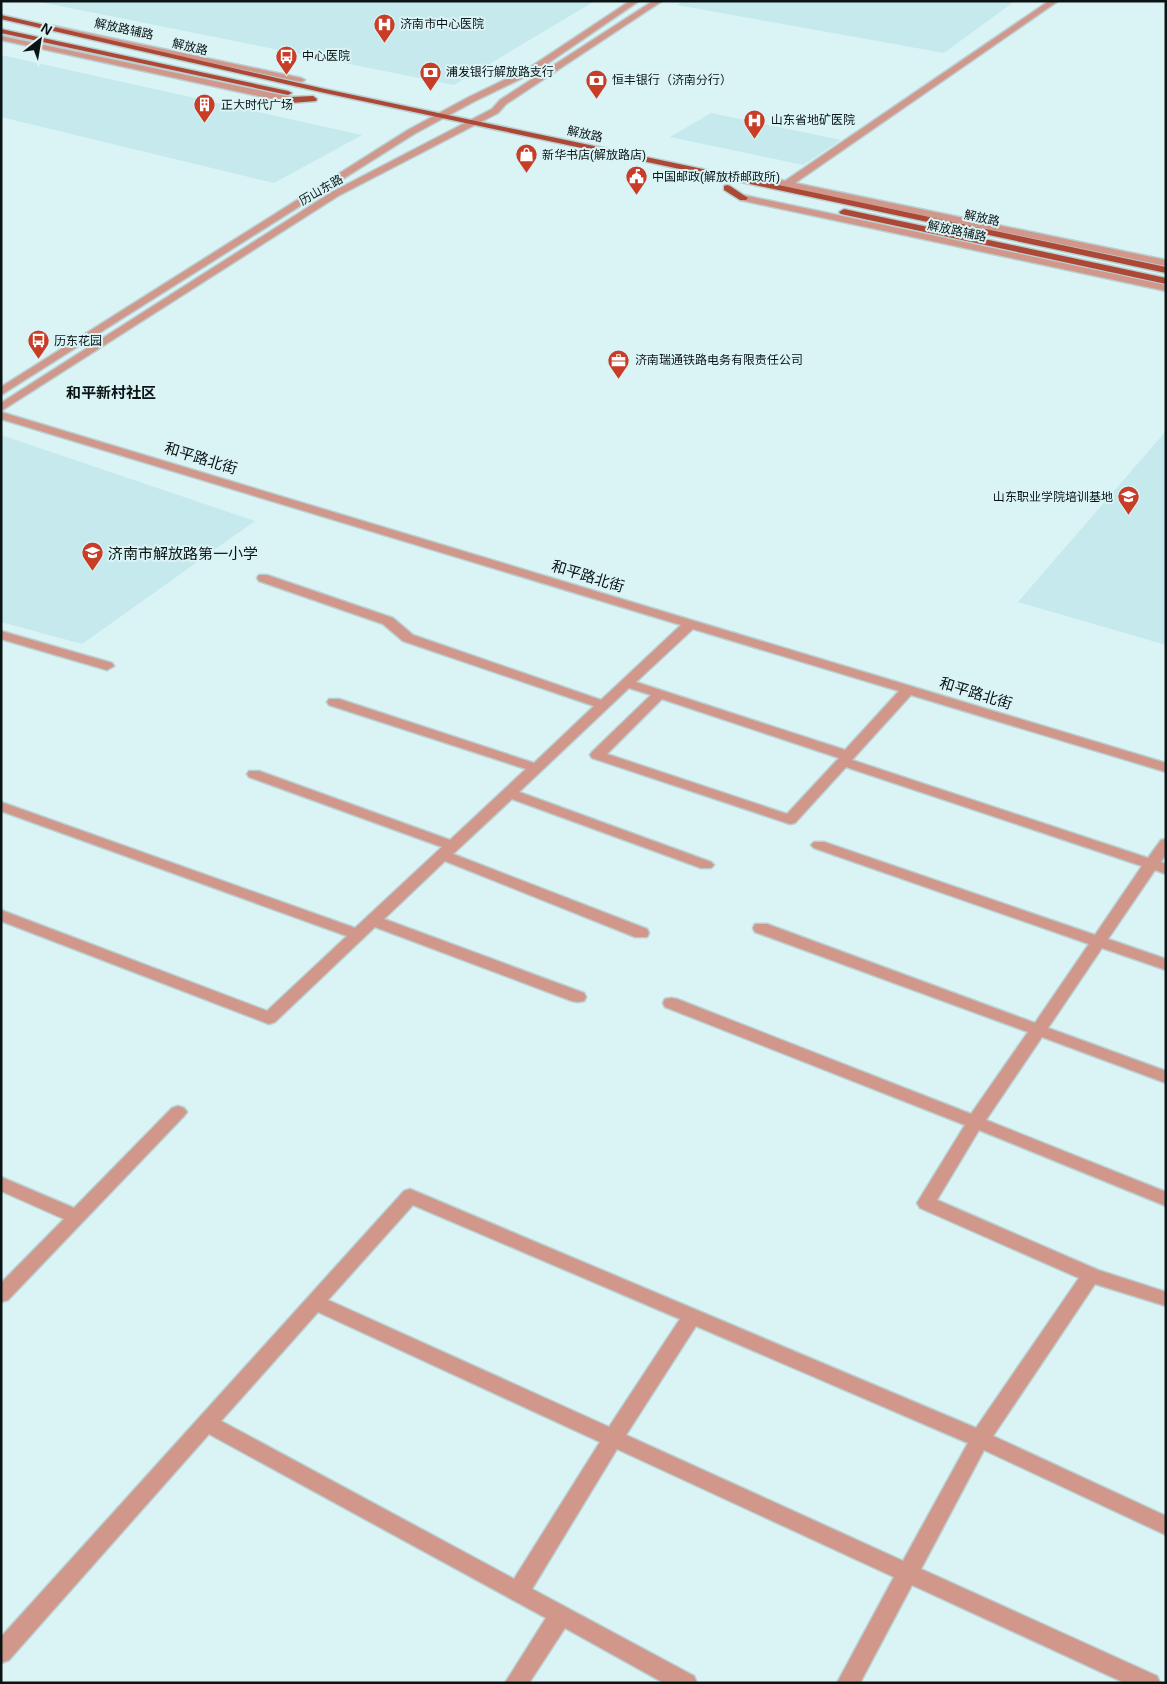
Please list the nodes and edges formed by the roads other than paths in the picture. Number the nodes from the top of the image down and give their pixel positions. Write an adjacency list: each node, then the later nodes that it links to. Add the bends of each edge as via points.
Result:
1 (635, 1): 12 (street, 历山东路, via 532,70)
2 (658, 1): 14 (street, 历山东路)
3 (1054, 1): 19 (street)
4 (1, 16): 7 (street, 解放路辅路); 8 (main road, 解放路)
5 (1, 32): 9 (main road, 解放路)
6 (1, 38): 10 (street)
7 (301, 80): 8 (main road)
8 (325, 91): 12 (main road, 解放路)
9 (313, 99): 10 (main road); 11 (main road, 解放路)
10 (291, 100)
11 (322, 101)
12 (440, 116): 13 (street, 历山东路); 14 (main road, 解放路)
13 (421, 122): 15 (main road); 25 (street, 历山东路)
14 (473, 123): 15 (street, 历山东路); 17 (main road, 解放路)
15 (459, 130): 16 (main road); 26 (street, 历山东路, via 335,194)
16 (473, 133)
17 (740, 180): 18 (main road); 22 (main road, 解放路)
18 (772, 181): 19 (street, 解放路辅路)
19 (787, 184): 21 (street, 解放路辅路)
20 (743, 198): 23 (main road, 解放路, via 723,186); 24 (street, 解放路辅路)
21 (1166, 263)
22 (1166, 270)
23 (1166, 281)
24 (1166, 288)
25 (1, 392)
26 (1, 408)
27 (1, 415): 29 (street, 和平路北街)
28 (263, 578): 36 (street, via 388,621 408,638)
29 (690, 624): 32 (street); 33 (street, 和平路北街)
30 (1, 635): 31 (street)
31 (107, 666)
32 (627, 683): 34 (street); 36 (street)
33 (908, 690): 37 (street); 39 (street, 和平路北街)
34 (660, 694): 37 (street); 37 (street, via 597,755 790,820)
35 (334, 702): 38 (street)
36 (603, 705): 38 (street)
37 (846, 759): 47 (street)
38 (536, 768): 41 (street)
39 (1166, 768)
40 (254, 774): 45 (street)
41 (509, 793): 45 (street); 46 (street)
42 (1, 806): 52 (street)
43 (1166, 843): 47 (street)
44 (819, 845): 53 (street)
45 (448, 851): 49 (street); 51 (street)
46 (706, 865)
47 (1159, 866): 53 (street)
48 (1, 915): 52 (street, via 269,1018)
49 (373, 921): 52 (street); 55 (street)
50 (761, 928): 57 (street)
51 (641, 933)
52 (358, 934)
53 (1098, 943): 54 (street); 57 (street)
54 (1166, 965)
55 (578, 997)
56 (671, 1003): 60 (street)
57 (1038, 1030): 58 (street); 60 (street)
58 (1166, 1077)
59 (178, 1112): 63 (street)
60 (975, 1122): 62 (street); 64 (street, via 926,1203)
61 (1, 1182): 63 (street)
62 (1166, 1199)
63 (77, 1217): 65 (street)
64 (1091, 1275): 66 (street); 71 (street)
65 (1, 1295)
66 (1166, 1299)
67 (315, 1302): 68 (street, via 410,1196); 69 (street); 70 (street)
68 (692, 1316): 70 (street); 71 (street)
69 (206, 1424): 74 (street); 76 (street)
70 (614, 1438): 73 (street); 74 (street)
71 (980, 1439): 72 (street); 73 (street)
72 (1166, 1526)
73 (908, 1571): 79 (street); 80 (street)
74 (518, 1592): 75 (street)
75 (561, 1615): 77 (street); 78 (street)
76 (1, 1653)
77 (516, 1683)
78 (686, 1683)
79 (848, 1683)
80 (1149, 1683)

